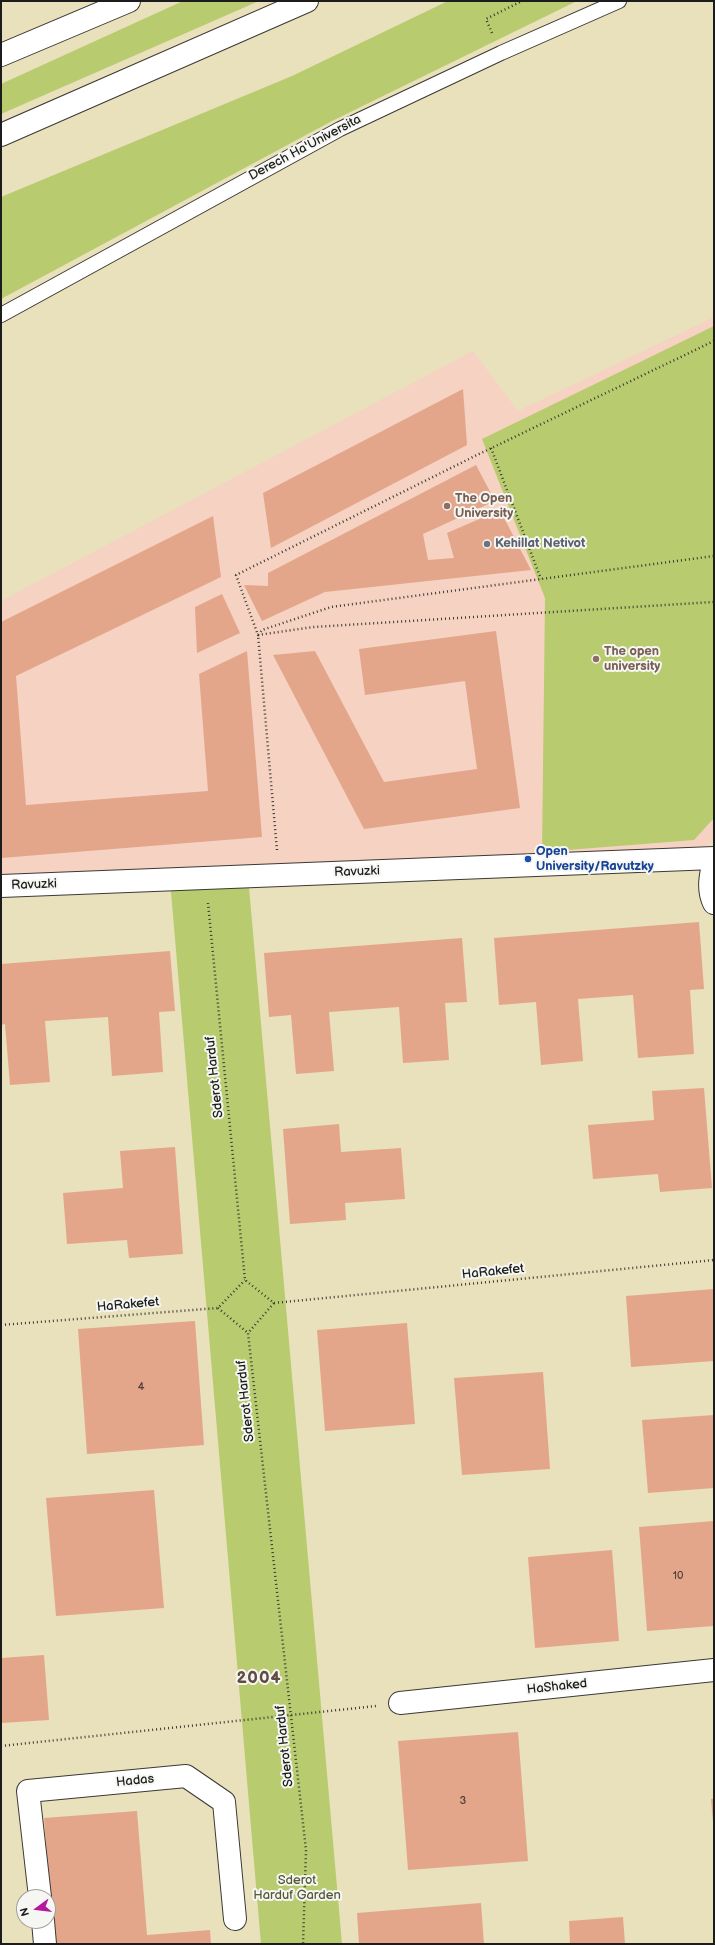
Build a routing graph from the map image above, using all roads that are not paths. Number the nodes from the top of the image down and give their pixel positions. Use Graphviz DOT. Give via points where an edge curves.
graph roads {
  1 [pos="128,1"];
  2 [pos="307,1"];
  3 [pos="619,1"];
  4 [pos="1,55"];
  5 [pos="1,135"];
  6 [pos="1,315"];
  7 [pos="714,859"];
  8 [pos="1,886"];
  9 [pos="714,903"];
  10 [pos="714,1670"];
  11 [pos="400,1703"];
  12 [pos="39,1889"];
  13 [pos="236,1919"];
  14 [pos="43,1929"];
  15 [pos="45,1944"];
  1 -- 4 [label="main road"];
  2 -- 5 [label="main road"];
  3 -- 6 [label="lane, Derech Ha'Universita" via="340,129"];
  7 -- 8 [label="main road, Ravuzki"];
  7 -- 9 [label="main road" via="710,879"];
  10 -- 11 [label="main road, HaShaked"];
  12 -- 13 [label="main road, Hadas" via="28,1791 186,1776 224,1802"];
  14 -- 15 [label="main road"];
}
